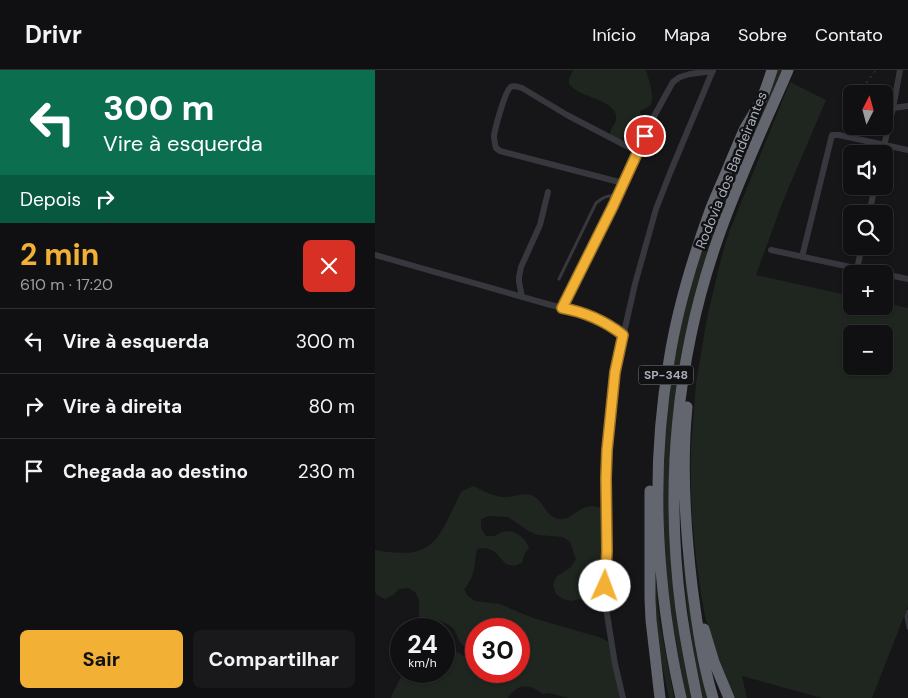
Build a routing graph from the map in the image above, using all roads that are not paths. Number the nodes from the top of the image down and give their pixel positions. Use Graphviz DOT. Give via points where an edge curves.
graph roads {
  1 [pos="772,70"];
  2 [pos="788,70"];
  3 [pos="900,70"];
  4 [pos="713,71"];
  5 [pos="908,106"];
  6 [pos="893,108"];
  7 [pos="886,135"];
  8 [pos="884,145"];
  9 [pos="893,147"];
  10 [pos="908,150"];
  11 [pos="638,152"];
  12 [pos="623,183"];
  13 [pos="548,192"];
  14 [pos="618,196"];
  15 [pos="771,250"];
  16 [pos="375,255"];
  17 [pos="802,257"];
  18 [pos="693,264"];
  19 [pos="843,266"];
  20 [pos="893,276"];
  21 [pos="559,279"];
  22 [pos="908,279"];
  23 [pos="522,297"];
  24 [pos="562,308"];
  25 [pos="623,335"];
  26 [pos="692,584"];
  27 [pos="908,611"];
  28 [pos="908,628"];
  29 [pos="657,662"];
  30 [pos="623,698"];
  31 [pos="660,698"];
  32 [pos="664,698"];
  33 [pos="681,698"];
  34 [pos="697,698"];
  35 [pos="713,698"];
  36 [pos="729,698"];
  1 -- 18 [label="highway, Rodovia dos Bandeirantes / SP-348" via="762,99 745,129 711,208"];
  2 -- 26 [label="highway" via="772,118 726,228 698,326 689,383 683,460"];
  2 -- 34 [label="highway, Rodovia dos Bandeirantes / SP-348" via="717,242 693,325 680,394 673,493 676,555 681,608"];
  3 -- 6 [label="street"];
  4 -- 11 [label="street" via="690,74 673,82"];
  4 -- 25 [label="street" via="657,209"];
  5 -- 6 [label="street"];
  7 -- 8 [label="street"];
  8 -- 17 [label="street" via="832,135"];
  9 -- 10 [label="street"];
  11 -- 12 [label="street"];
  11 -- 12 [label="street" via="522,88 508,89 494,137 496,148"];
  12 -- 14 [label="street"];
  13 -- 23 [label="street" via="540,225 521,268"];
  14 -- 21 [label="lane" via="608,195 596,203"];
  14 -- 24 [label="street"];
  15 -- 17 [label="street"];
  16 -- 23 [label="street"];
  17 -- 19 [label="street"];
  18 -- 29 [label="highway" via="681,292 670,333 653,444 650,579"];
  18 -- 33 [label="highway, Rodovia dos Bandeirantes / SP-348" via="669,359 658,460 663,592"];
  20 -- 22 [label="street"];
  23 -- 24 [label="street"];
  24 -- 25 [label="street" via="602,320"];
  25 -- 30 [label="street" via="615,372 607,450 605,586 607,615"];
  26 -- 35 [label="highway"];
  26 -- 36 [label="highway" via="714,662"];
  27 -- 28 [label="lane"];
  29 -- 31 [label="highway"];
  29 -- 32 [label="highway"];
}
